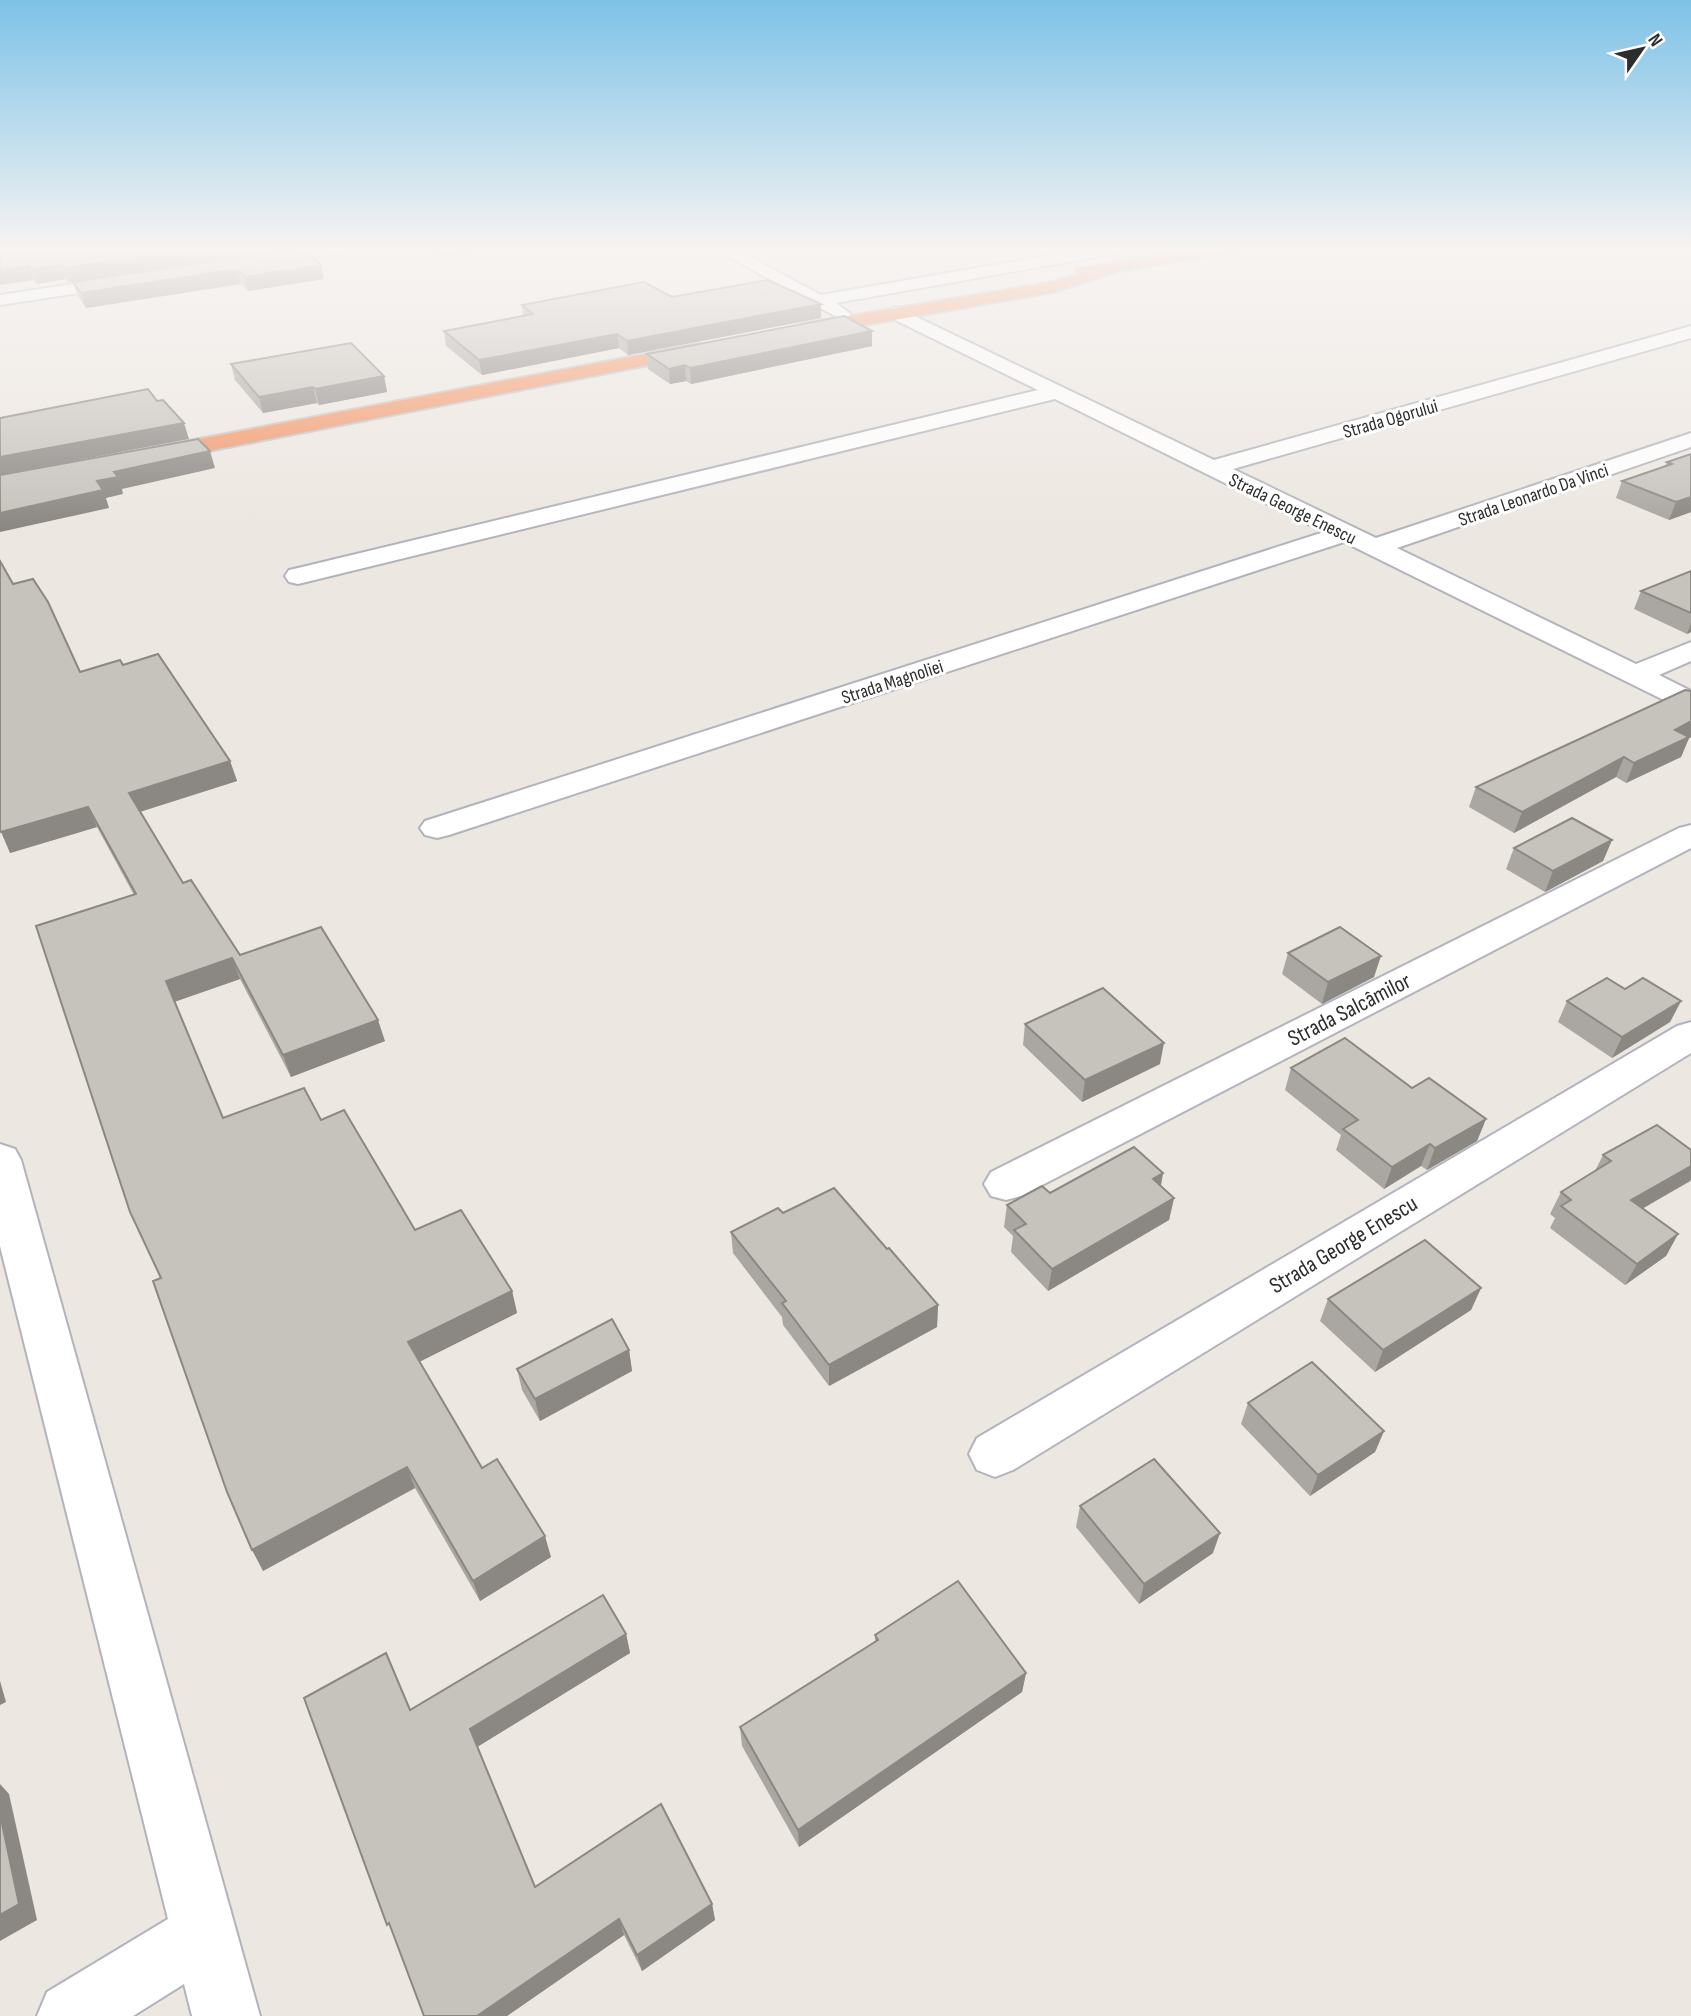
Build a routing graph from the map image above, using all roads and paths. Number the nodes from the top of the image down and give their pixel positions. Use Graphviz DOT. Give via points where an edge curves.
graph roads {
  1 [pos="951,340"];
  2 [pos="1662,340"];
  3 [pos="717,347"];
  4 [pos="1057,392"];
  5 [pos="1691,440"];
  6 [pos="135,459"];
  7 [pos="1210,468"];
  8 [pos="1347,533"];
  9 [pos="1375,547"];
  10 [pos="298,576"];
  11 [pos="1691,650"];
  12 [pos="1635,675"];
  13 [pos="1691,702"];
  14 [pos="437,828"];
  15 [pos="1691,835"];
  16 [pos="1691,1035"];
  17 [pos="0,1160"];
  18 [pos="1006,1184"];
  19 [pos="995,1454"];
  20 [pos="203,1935"];
  21 [pos="71,2016"];
  22 [pos="226,2016"];
  1 -- 4 [label="street, Strada George Enescu"];
  2 -- 7 [label="street, Strada Ogorului"];
  3 -- 6 [label="highway"];
  4 -- 7 [label="street, Strada George Enescu"];
  4 -- 10 [label="street"];
  5 -- 9 [label="street, Strada Leonardo Da Vinci"];
  7 -- 8 [label="street, Strada George Enescu"];
  8 -- 9 [label="street, Strada George Enescu"];
  8 -- 14 [label="street, Strada Magnoliei"];
  9 -- 12 [label="street, Strada George Enescu"];
  11 -- 12 [label="street"];
  12 -- 13 [label="street, Strada George Enescu"];
  15 -- 18 [label="street, Strada Salcâmilor"];
  16 -- 19 [label="street, Strada George Enescu"];
  17 -- 20 [label="street"];
  20 -- 21 [label="street"];
  20 -- 22 [label="street"];
}
